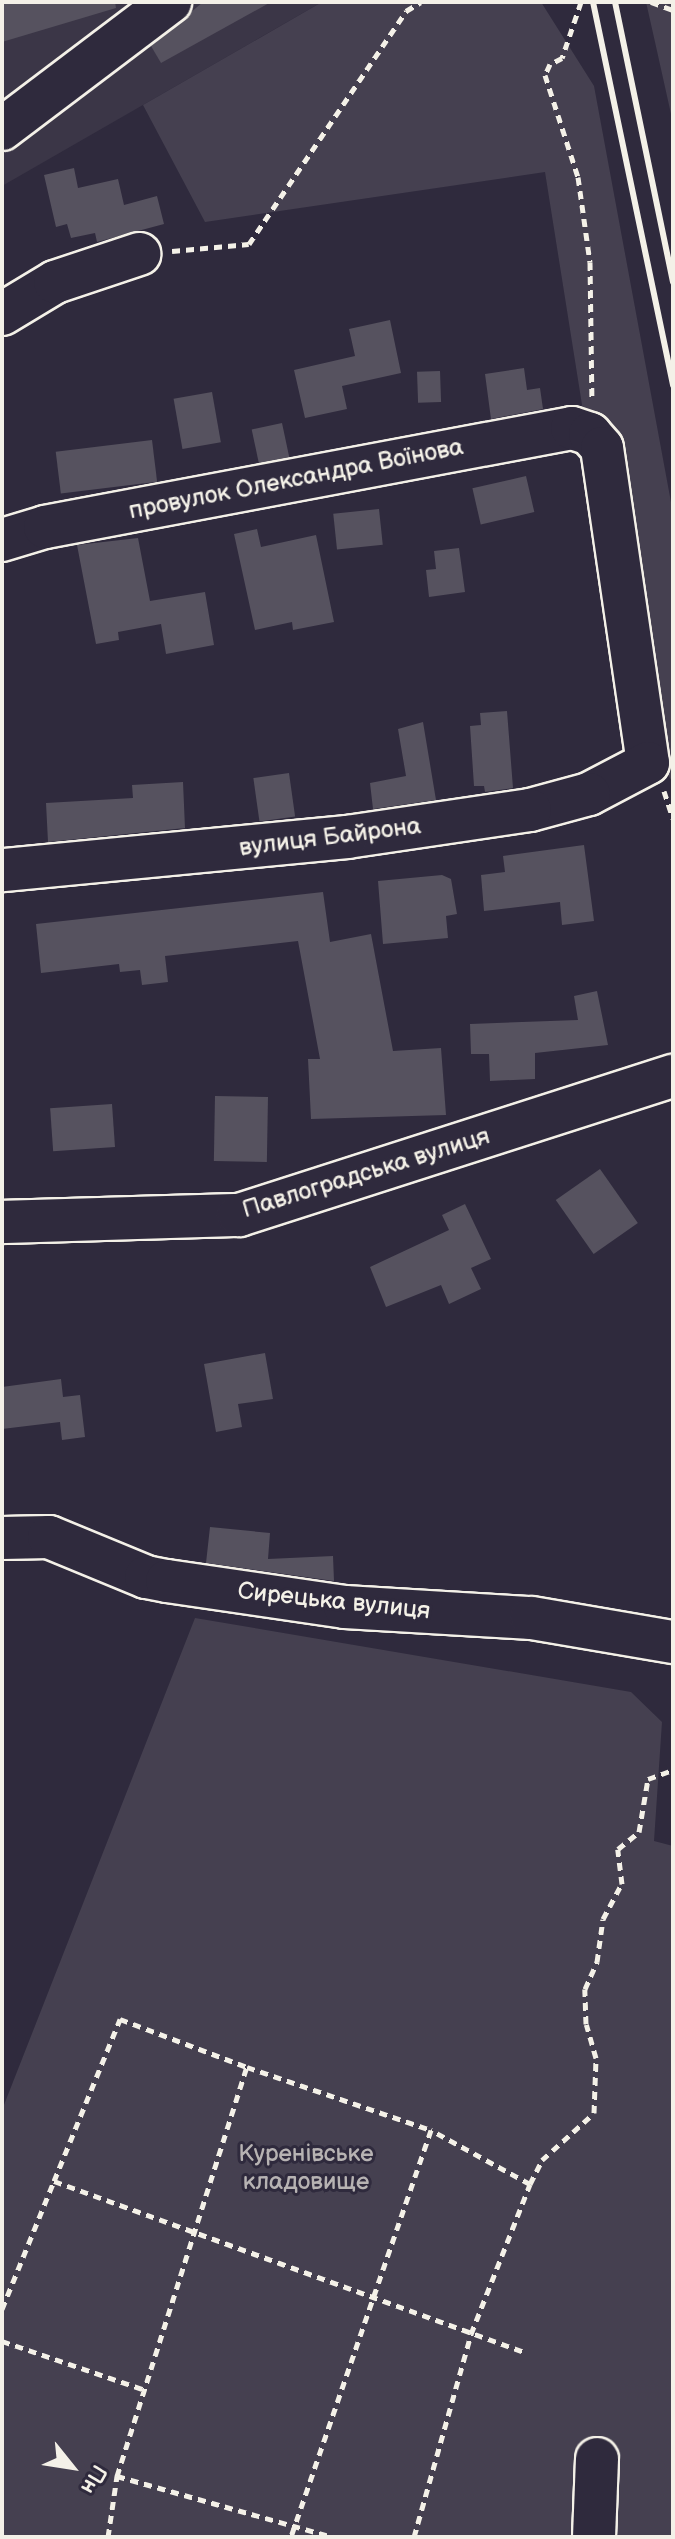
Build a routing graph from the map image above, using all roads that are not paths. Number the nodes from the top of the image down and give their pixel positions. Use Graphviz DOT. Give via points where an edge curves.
graph roads {
  1 [pos="170,2"];
  2 [pos="2,129"];
  3 [pos="139,254"];
  4 [pos="2,314"];
  5 [pos="2,540"];
  6 [pos="648,763"];
  7 [pos="2,870"];
  8 [pos="673,1076"];
  9 [pos="2,1222"];
  10 [pos="2,1538"];
  11 [pos="673,1642"];
  12 [pos="597,2459"];
  13 [pos="594,2537"];
  1 -- 2 [label="street"];
  3 -- 4 [label="street" via="55,282"];
  5 -- 6 [label="street, провулок Олександра Воїнова" via="45,527 572,428 590,434 602,448"];
  6 -- 7 [label="street, вулиця Байрона" via="589,794 530,810 347,837"];
  8 -- 9 [label="street, Павлоградська вулиця" via="239,1215"];
  10 -- 11 [label="street, Сирецька вулиця" via="49,1537 167,1581 345,1607 532,1618"];
  12 -- 13 [label="street"];
}
